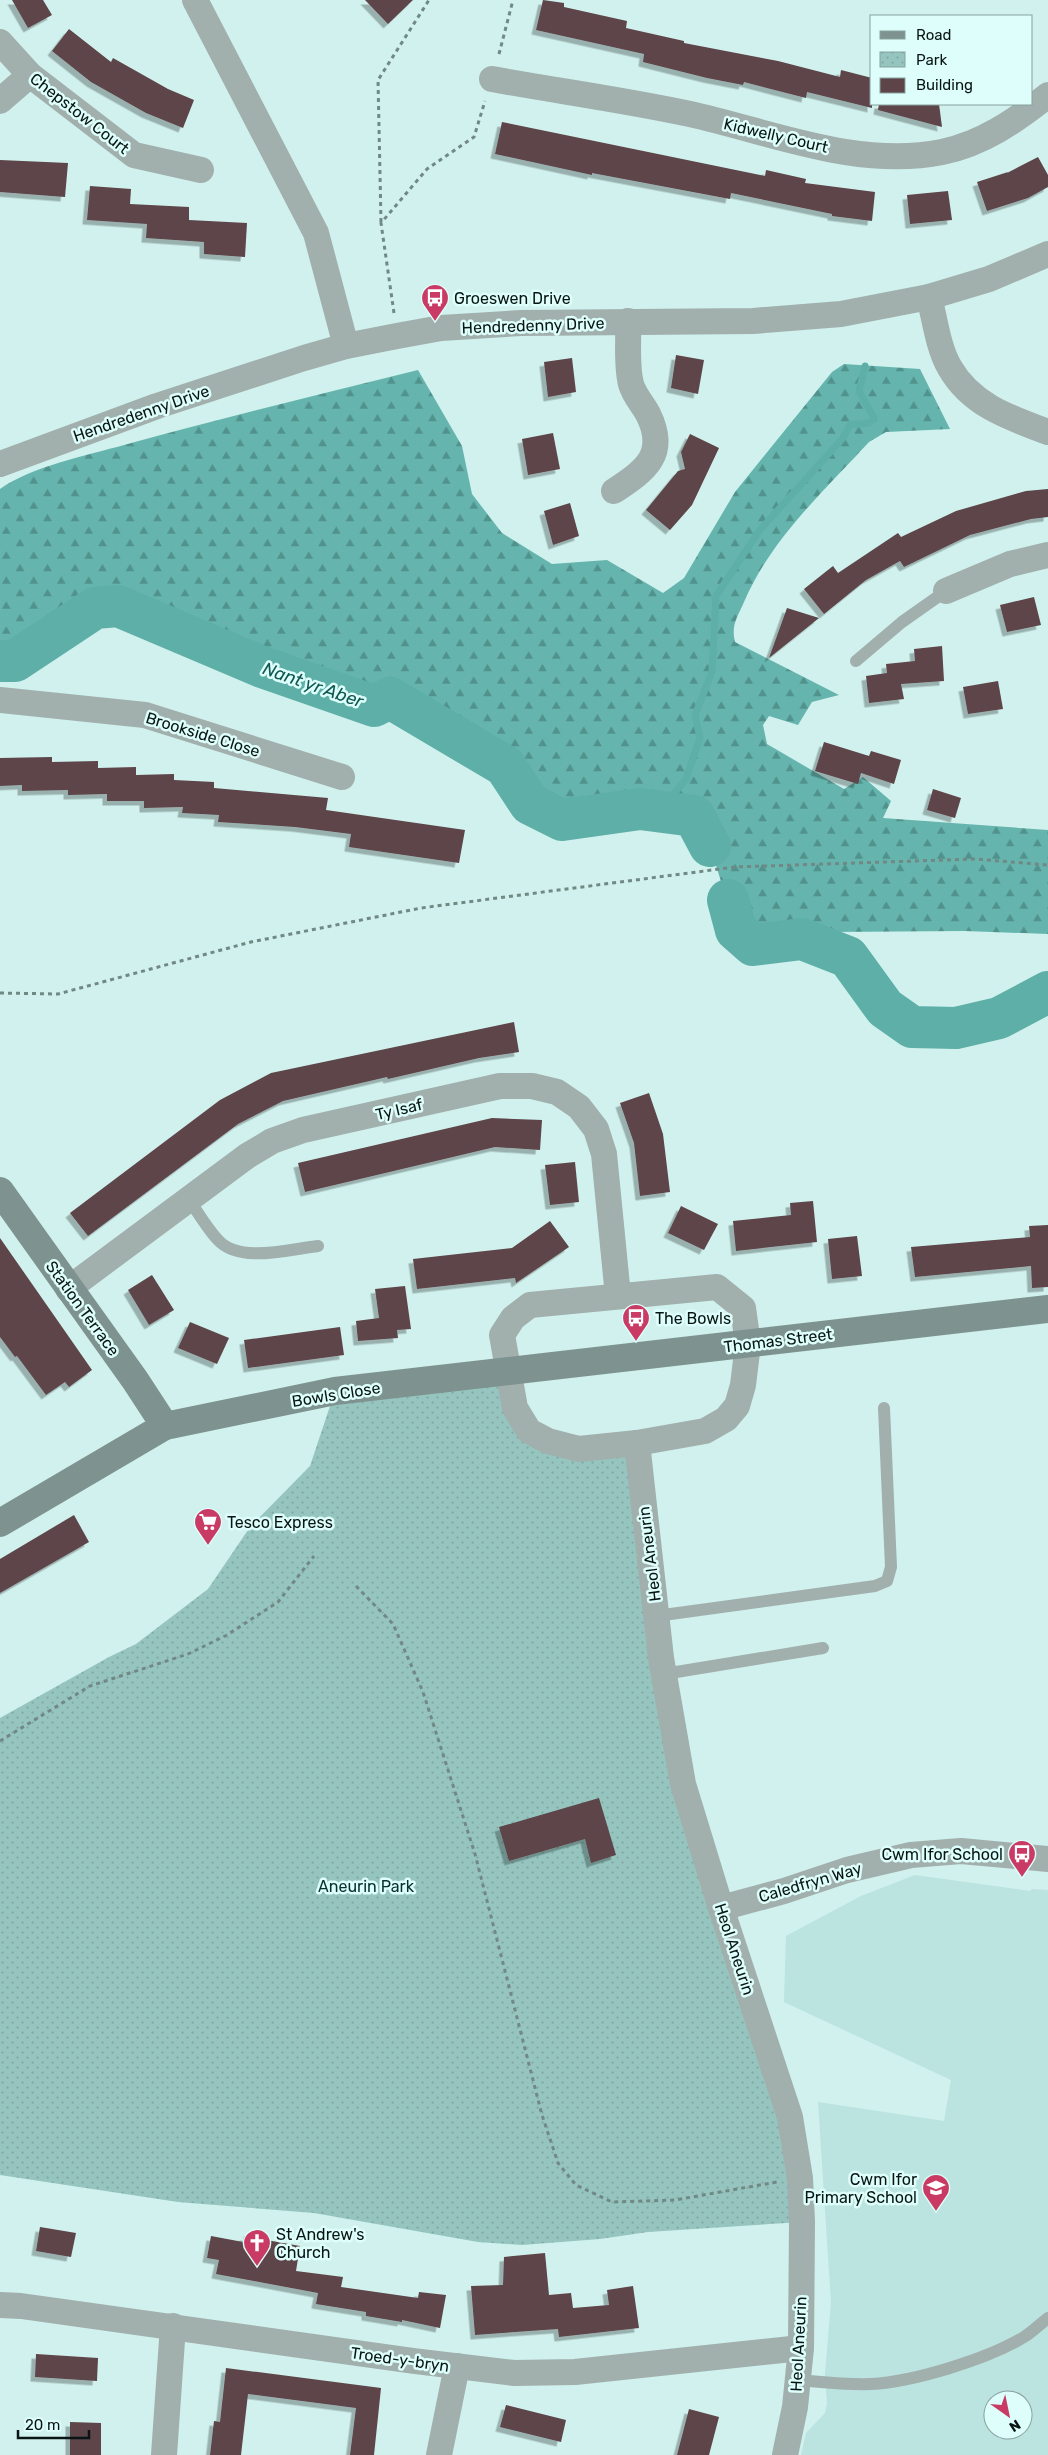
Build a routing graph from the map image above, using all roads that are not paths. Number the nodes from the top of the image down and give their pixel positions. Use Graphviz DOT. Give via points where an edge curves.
graph roads {
  1 [pos="195,0"];
  2 [pos="0,42"];
  3 [pos="30,75"];
  4 [pos="492,79"];
  5 [pos="1048,95"];
  6 [pos="0,101"];
  7 [pos="201,170"];
  8 [pos="1048,254"];
  9 [pos="929,297"];
  10 [pos="628,322"];
  11 [pos="346,346"];
  12 [pos="1048,432"];
  13 [pos="0,464"];
  14 [pos="614,491"];
  15 [pos="1048,555"];
  16 [pos="946,591"];
  17 [pos="856,661"];
  18 [pos="0,700"];
  19 [pos="342,778"];
  20 [pos="0,1191"];
  21 [pos="189,1199"];
  22 [pos="318,1246"];
  23 [pos="68,1289"];
  24 [pos="618,1296"];
  25 [pos="1048,1309"];
  26 [pos="748,1344"];
  27 [pos="509,1372"];
  28 [pos="884,1408"];
  29 [pos="165,1426"];
  30 [pos="637,1443"];
  31 [pos="0,1523"];
  32 [pos="656,1616"];
  33 [pos="824,1648"];
  34 [pos="664,1674"];
  35 [pos="1048,1859"];
  36 [pos="721,1908"];
  37 [pos="0,2305"];
  38 [pos="1048,2318"];
  39 [pos="173,2326"];
  40 [pos="800,2348"];
  41 [pos="456,2366"];
  42 [pos="798,2380"];
  43 [pos="164,2455"];
  44 [pos="439,2455"];
  45 [pos="785,2455"];
  1 -- 11 [label="street" via="316,233"];
  2 -- 3 [label="street, Chepstow Court"];
  3 -- 6 [label="street"];
  3 -- 7 [label="street, Chepstow Court" via="134,155"];
  4 -- 5 [label="street, Kidwelly Court" via="689,114 810,144 881,155 942,152 968,144 1001,129"];
  8 -- 9 [label="street, Hendredenny Drive" via="989,279"];
  9 -- 10 [label="street, Hendredenny Drive" via="813,318"];
  9 -- 12 [label="street" via="949,367 963,386 989,408"];
  10 -- 11 [label="street, Hendredenny Drive" via="441,328"];
  10 -- 14 [label="street" via="630,382 654,428 656,447 644,470"];
  11 -- 13 [label="street, Hendredenny Drive" via="156,406"];
  15 -- 16 [label="street" via="1010,564"];
  16 -- 17 [label="lane" via="902,622"];
  18 -- 19 [label="street, Brookside Close" via="146,715"];
  20 -- 23 [label="main road, Station Terrace"];
  21 -- 22 [label="lane" via="219,1241 234,1250 247,1254"];
  21 -- 23 [label="street, Ty Isaf"];
  21 -- 24 [label="street, Ty Isaf" via="247,1156 272,1141 303,1130 500,1086 532,1086 557,1092 579,1107 596,1129 604,1154"];
  23 -- 29 [label="main road, Station Terrace"];
  24 -- 26 [label="street" via="717,1287 743,1308"];
  24 -- 27 [label="street" via="530,1305 513,1318 502,1335"];
  25 -- 26 [label="main road, Thomas Street"];
  26 -- 27 [label="main road, Thomas Street"];
  26 -- 30 [label="street" via="737,1406 726,1419 705,1431"];
  27 -- 29 [label="main road, Bowls Close" via="335,1391"];
  27 -- 30 [label="street" via="515,1408 530,1431 548,1441 579,1449"];
  28 -- 32 [label="lane" via="891,1567 887,1582"];
  29 -- 31 [label="main road"];
  30 -- 32 [label="street, Heol Aneurin"];
  32 -- 34 [label="street, Heol Aneurin"];
  33 -- 34 [label="lane"];
  34 -- 36 [label="street, Heol Aneurin" via="683,1784"];
  35 -- 36 [label="street, Caledfryn Way" via="961,1852 910,1855 847,1870"];
  36 -- 40 [label="street, Heol Aneurin" via="790,2117 800,2178 802,2222"];
  37 -- 39 [label="street, Troed-y-bryn"];
  38 -- 42 [label="lane" via="1025,2336 1000,2349 912,2377 872,2384"];
  39 -- 41 [label="street, Troed-y-bryn"];
  39 -- 43 [label="street"];
  40 -- 41 [label="street, Troed-y-bryn" via="576,2372 514,2373"];
  40 -- 42 [label="street, Heol Aneurin"];
  41 -- 44 [label="street"];
  42 -- 45 [label="street, Heol Aneurin"];
}
